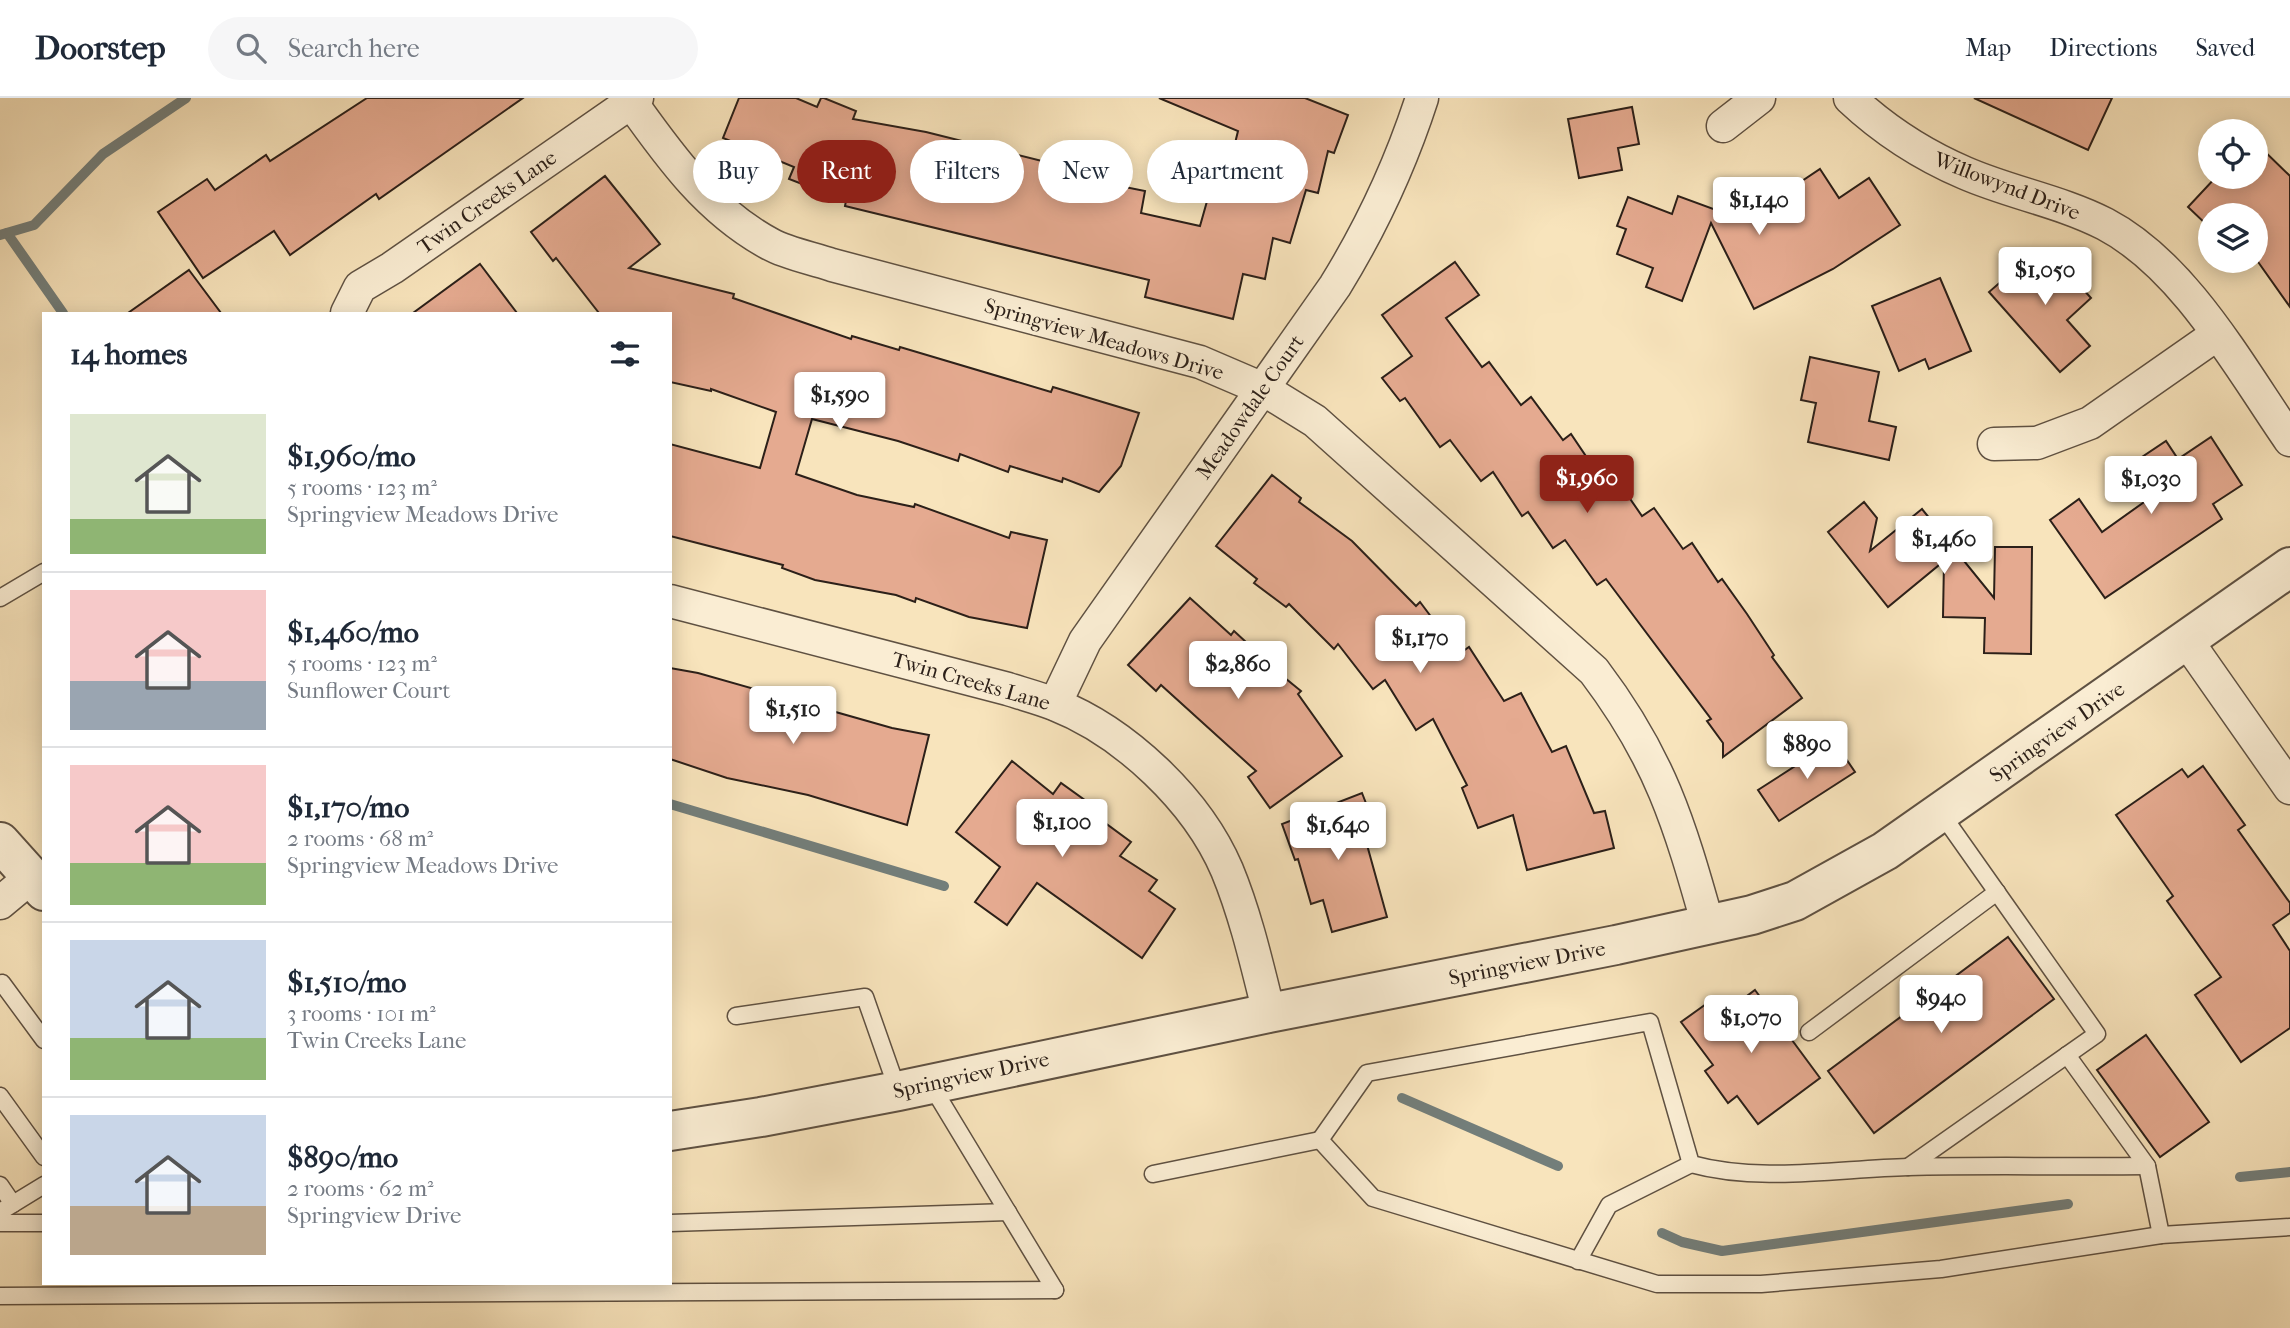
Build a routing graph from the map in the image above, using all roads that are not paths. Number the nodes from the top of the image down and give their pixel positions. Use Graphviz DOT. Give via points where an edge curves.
graph roads {
  1 [pos="1422,98"];
  2 [pos="1759,98"];
  3 [pos="1850,98"];
  4 [pos="634,100"];
  5 [pos="1723,126"];
  6 [pos="348,312"];
  7 [pos="2217,335"];
  8 [pos="1263,388"];
  9 [pos="2290,440"];
  10 [pos="1994,444"];
  11 [pos="2290,567"];
  12 [pos="42,573"];
  13 [pos="0,598"];
  14 [pos="672,602"];
  15 [pos="2187,641"];
  16 [pos="1055,704"];
  17 [pos="2290,788"];
  18 [pos="1941,813"];
  19 [pos="0,842"];
  20 [pos="37,884"];
  21 [pos="1997,892"];
  22 [pos="0,903"];
  23 [pos="1708,925"];
  24 [pos="2,983"];
  25 [pos="1269,1013"];
  26 [pos="736,1016"];
  27 [pos="1810,1032"];
  28 [pos="42,1037"];
  29 [pos="2067,1055"];
  30 [pos="914,1087"];
  31 [pos="0,1096"];
  32 [pos="672,1130"];
  33 [pos="1320,1140"];
  34 [pos="42,1154"];
  35 [pos="1691,1164"];
  36 [pos="2147,1166"];
  37 [pos="1908,1167"];
  38 [pos="1153,1174"];
  39 [pos="0,1185"];
  40 [pos="42,1186"];
  41 [pos="7,1208"];
  42 [pos="1008,1213"];
  43 [pos="0,1223"];
  44 [pos="42,1223"];
  45 [pos="672,1223"];
  46 [pos="2290,1227"];
  47 [pos="2161,1235"];
  48 [pos="1578,1261"];
  49 [pos="0,1296"];
  1 -- 8 [label="street, Meadowdale Court" via="1401,160 1363,240"];
  2 -- 5 [label="street"];
  3 -- 7 [label="street, Willowynd Drive" via="1930,156 1966,174 2054,202 2106,225 2146,251 2183,288"];
  4 -- 6 [label="street, Twin Creeks Lane" via="360,288"];
  4 -- 8 [label="street, Springview Meadows Drive" via="690,182 771,245 1200,362"];
  7 -- 9 [label="street, Willowynd Drive"];
  7 -- 10 [label="street" via="2090,423 2037,443"];
  8 -- 16 [label="street, Meadowdale Court" via="1085,641"];
  8 -- 23 [label="street, Springview Meadows Drive" via="1315,421 1594,671 1628,716 1655,765 1678,818"];
  11 -- 15 [label="street, Springview Drive"];
  12 -- 13 [label="lane"];
  14 -- 16 [label="street, Twin Creeks Lane"];
  15 -- 17 [label="street"];
  15 -- 18 [label="street, Springview Drive"];
  16 -- 25 [label="street, Twin Creeks Lane" via="1100,728 1136,756 1202,826 1226,868 1245,917"];
  18 -- 21 [label="lane"];
  18 -- 23 [label="street, Springview Drive" via="1885,851 1795,901"];
  19 -- 20 [label="street"];
  20 -- 22 [label="street"];
  21 -- 27 [label="lane"];
  21 -- 29 [label="lane" via="2097,1034"];
  23 -- 25 [label="street, Springview Drive"];
  24 -- 28 [label="lane"];
  25 -- 30 [label="street, Springview Drive"];
  26 -- 30 [label="lane" via="865,997"];
  29 -- 36 [label="lane"];
  29 -- 37 [label="lane"];
  30 -- 32 [label="street, Springview Drive"];
  30 -- 42 [label="lane"];
  31 -- 34 [label="lane"];
  33 -- 35 [label="lane" via="1367,1073 1650,1023"];
  33 -- 38 [label="lane"];
  33 -- 48 [label="lane" via="1373,1198"];
  35 -- 37 [label="lane" via="1717,1171 1789,1173"];
  35 -- 48 [label="lane" via="1609,1205"];
  36 -- 37 [label="lane"];
  36 -- 47 [label="lane"];
  39 -- 41 [label="lane"];
  40 -- 41 [label="lane"];
  42 -- 45 [label="lane"];
  42 -- 49 [label="lane" via="1055,1290"];
  43 -- 44 [label="lane"];
  46 -- 47 [label="lane"];
  47 -- 48 [label="lane" via="1941,1269 1761,1284 1657,1284"];
}
